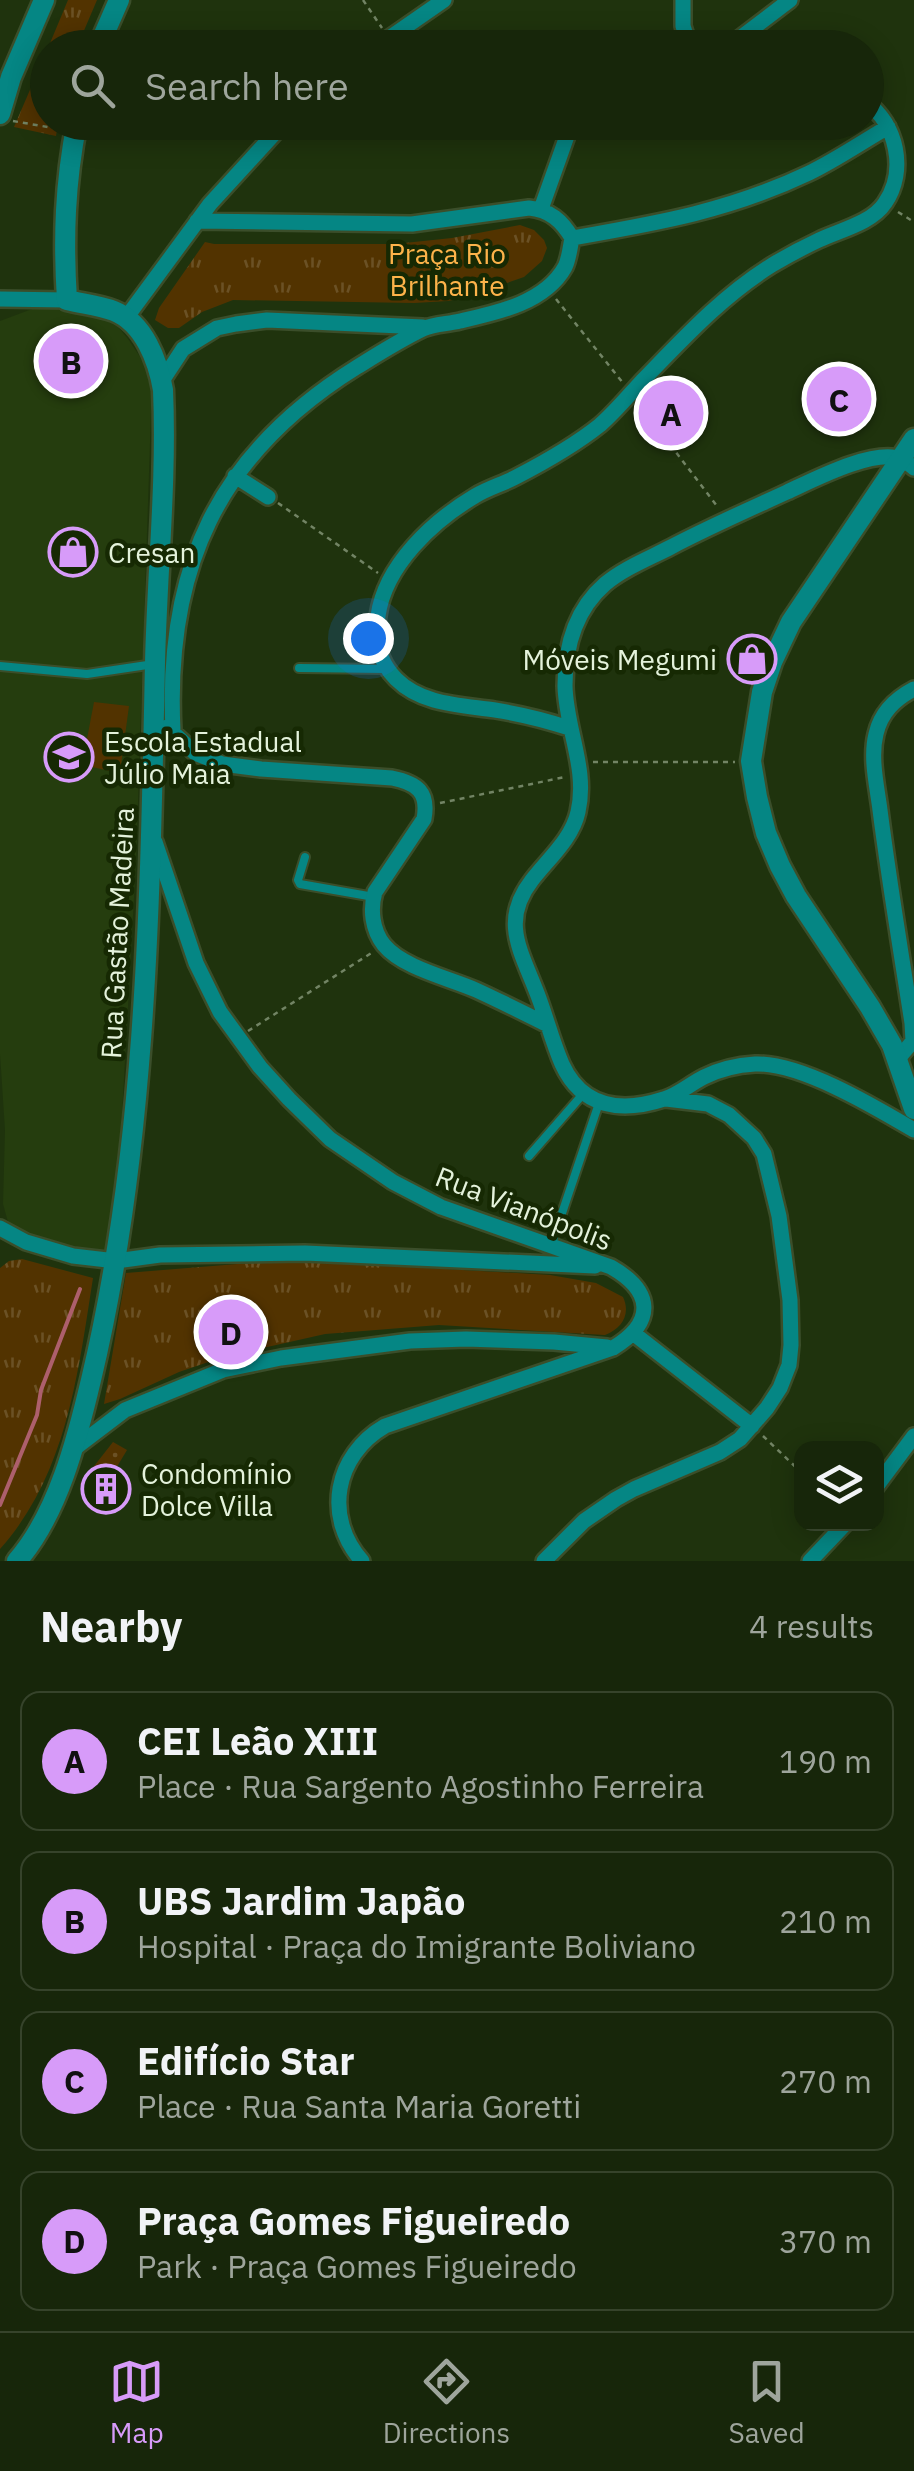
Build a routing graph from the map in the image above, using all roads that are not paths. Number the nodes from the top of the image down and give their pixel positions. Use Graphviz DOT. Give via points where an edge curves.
graph roads {
  1 [pos="44,0"];
  2 [pos="119,0"];
  3 [pos="444,0"];
  4 [pos="683,0"];
  5 [pos="790,0"];
  6 [pos="32,30"];
  7 [pos="106,30"];
  8 [pos="400,30"];
  9 [pos="684,30"];
  10 [pos="751,30"];
  11 [pos="30,34"];
  12 [pos="0,116"];
  13 [pos="884,120"];
  14 [pos="888,127"];
  15 [pos="884,129"];
  16 [pos="74,140"];
  17 [pos="269,140"];
  18 [pos="566,140"];
  19 [pos="866,140"];
  20 [pos="541,209"];
  21 [pos="197,221"];
  22 [pos="572,238"];
  23 [pos="0,299"];
  24 [pos="67,300"];
  25 [pos="126,318"];
  26 [pos="427,327"];
  27 [pos="162,381"];
  28 [pos="914,439"];
  29 [pos="907,463"];
  30 [pos="235,476"];
  31 [pos="268,497"];
  32 [pos="186,585"];
  33 [pos="157,588"];
  34 [pos="180,609"];
  35 [pos="156,614"];
  36 [pos="164,664"];
  37 [pos="0,666"];
  38 [pos="298,668"];
  39 [pos="387,670"];
  40 [pos="914,689"];
  41 [pos="164,727"];
  42 [pos="569,728"];
  43 [pos="152,834"];
  44 [pos="305,857"];
  45 [pos="148,890"];
  46 [pos="374,897"];
  47 [pos="177,907"];
  48 [pos="548,1025"];
  49 [pos="897,1060"];
  50 [pos="583,1094"];
  51 [pos="666,1099"];
  52 [pos="598,1103"];
  53 [pos="914,1109"];
  54 [pos="914,1130"];
  55 [pos="529,1156"];
  56 [pos="0,1228"];
  57 [pos="551,1246"];
  58 [pos="116,1261"];
  59 [pos="611,1267"];
  60 [pos="633,1333"];
  61 [pos="613,1348"];
  62 [pos="752,1426"];
  63 [pos="914,1436"];
  64 [pos="75,1448"];
  65 [pos="884,1477"];
  66 [pos="838,1531"];
  67 [pos="17,1561"];
  68 [pos="362,1561"];
  69 [pos="544,1561"];
  70 [pos="810,1561"];
  1 -- 6 [label="street"];
  2 -- 7 [label="street"];
  3 -- 8 [label="street"];
  4 -- 9 [label="street"];
  5 -- 10 [label="street"];
  11 -- 12 [label="street"];
  13 -- 14 [label="street"];
  14 -- 15 [label="street"];
  14 -- 39 [label="street" via="897,167 878,212 733,292 601,424 475,496 412,546 379,608 376,631"];
  16 -- 24 [label="street" via="66,189"];
  17 -- 21 [label="street"];
  18 -- 20 [label="street"];
  19 -- 22 [label="street" via="736,203"];
  20 -- 21 [label="street" via="412,224"];
  20 -- 22 [label="street"];
  21 -- 25 [label="street"];
  22 -- 26 [label="street" via="567,264 548,288 502,310"];
  23 -- 24 [label="street"];
  24 -- 25 [label="street"];
  25 -- 27 [label="street, Rua Gastão Madeira" via="148,345"];
  26 -- 27 [label="street" via="236,324 183,349"];
  26 -- 30 [label="street" via="298,408"];
  27 -- 33 [label="street, Rua Gastão Madeira"];
  28 -- 29 [label="street"];
  29 -- 42 [label="street" via="876,458 842,468 712,526 604,585 570,635"];
  29 -- 49 [label="street" via="790,622 762,692 751,761 780,866"];
  30 -- 31 [label="street"];
  30 -- 32 [label="street" via="207,526"];
  32 -- 33 [label="street"];
  32 -- 34 [label="street"];
  33 -- 35 [label="street, Rua Gastão Madeira"];
  34 -- 35 [label="street"];
  34 -- 36 [label="street"];
  35 -- 36 [label="street, Rua Gastão Madeira"];
  36 -- 37 [label="lane" via="87,674"];
  36 -- 41 [label="street, Rua Gastão Madeira"];
  38 -- 39 [label="lane"];
  39 -- 42 [label="street" via="418,695"];
  40 -- 49 [label="street" via="888,707 874,741 912,1023 913,1041"];
  41 -- 43 [label="street, Rua Gastão Madeira"];
  41 -- 46 [label="street" via="195,753 222,764 410,782 426,806 424,820"];
  42 -- 48 [label="street" via="580,767 578,817 519,900 514,924"];
  43 -- 45 [label="street, Rua Gastão Madeira"];
  43 -- 47 [label="street, Rua Vianópolis"];
  44 -- 46 [label="lane" via="300,884"];
  45 -- 47 [label="street"];
  45 -- 58 [label="street, Rua Gastão Madeira" via="134,1122"];
  46 -- 48 [label="street" via="374,923 384,945 404,960"];
  47 -- 57 [label="street, Rua Vianópolis" via="220,1012 260,1066 330,1139 441,1207"];
  48 -- 50 [label="street" via="568,1076"];
  49 -- 53 [label="street"];
  50 -- 52 [label="street"];
  50 -- 55 [label="lane"];
  51 -- 52 [label="street"];
  51 -- 54 [label="street" via="718,1072 782,1066"];
  51 -- 62 [label="street" via="729,1114 764,1154 780,1216 791,1345 780,1388"];
  52 -- 57 [label="lane"];
  56 -- 58 [label="street" via="74,1256"];
  57 -- 59 [label="street, Rua Vianópolis"];
  58 -- 59 [label="street" via="305,1253"];
  58 -- 64 [label="street, Rua Gastão Madeira"];
  59 -- 60 [label="street, Rua Vianópolis" via="635,1284 642,1301 643,1319"];
  60 -- 61 [label="street"];
  60 -- 62 [label="street"];
  61 -- 64 [label="street" via="466,1338 281,1358 223,1370 125,1410"];
  61 -- 68 [label="street" via="372,1434 344,1469 339,1495 345,1533"];
  62 -- 69 [label="street" via="720,1452 616,1499"];
  63 -- 65 [label="street"];
  64 -- 67 [label="street" via="46,1516"];
  66 -- 70 [label="street"];
}
